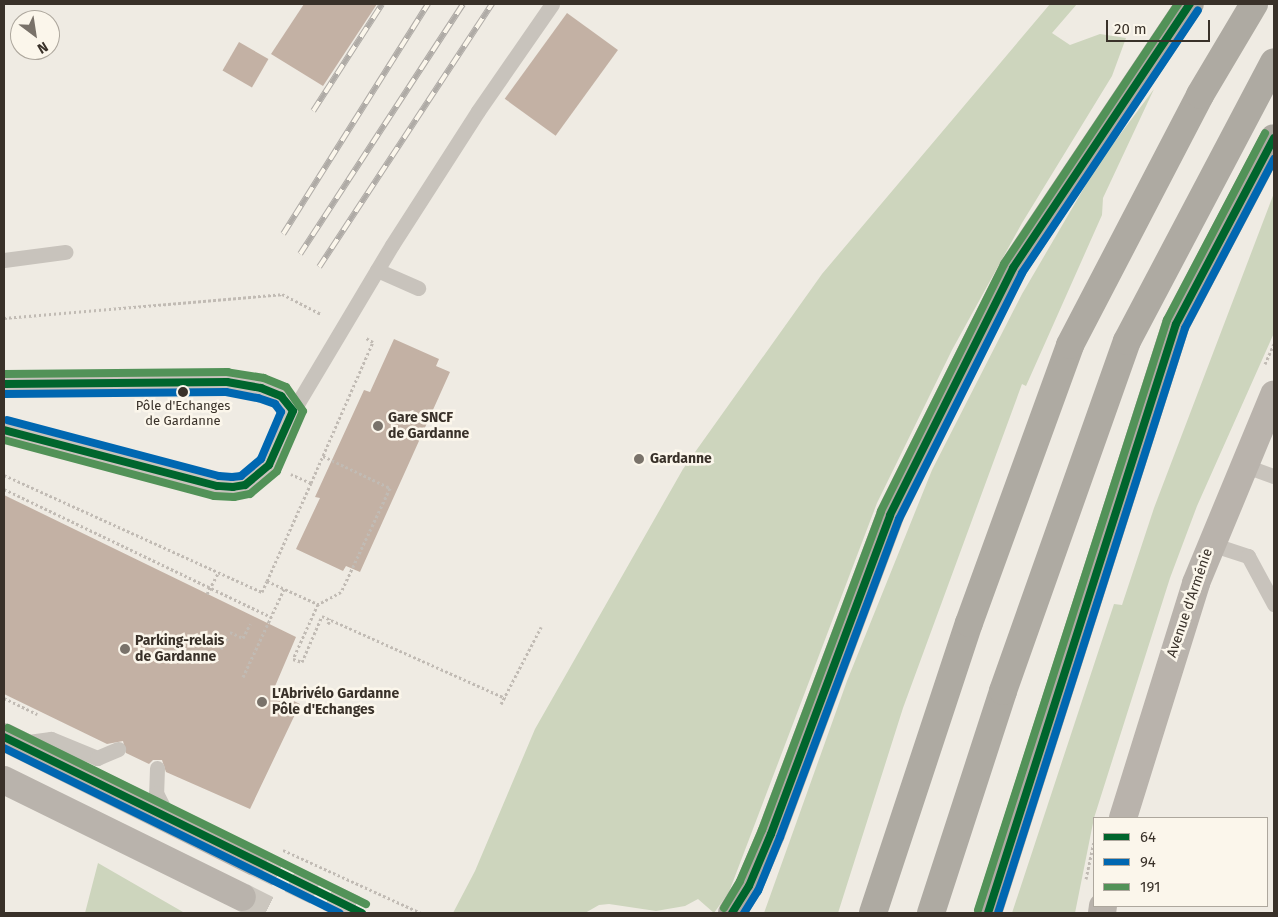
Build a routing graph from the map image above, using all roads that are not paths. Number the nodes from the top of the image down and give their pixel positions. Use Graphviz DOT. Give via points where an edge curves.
graph roads {
  1 [pos="552,4"];
  2 [pos="1190,4"];
  3 [pos="1254,4"];
  4 [pos="1274,62"];
  5 [pos="1274,138"];
  6 [pos="65,252"];
  7 [pos="4,260"];
  8 [pos="377,270"];
  9 [pos="418,288"];
  10 [pos="4,384"];
  11 [pos="1274,395"];
  12 [pos="293,411"];
  13 [pos="4,430"];
  14 [pos="1243,466"];
  15 [pos="1274,476"];
  16 [pos="1211,544"];
  17 [pos="1274,604"];
  18 [pos="10,740"];
  19 [pos="118,749"];
  20 [pos="157,768"];
  21 [pos="4,780"];
  22 [pos="1123,817"];
  23 [pos="170,820"];
  24 [pos="253,860"];
  25 [pos="242,897"];
  26 [pos="732,913"];
  27 [pos="873,913"];
  28 [pos="931,913"];
  29 [pos="988,913"];
  1 -- 8 [label="lane" via="478,111"];
  2 -- 26 [label="highway" via="1013,268 890,515 771,834 749,886"];
  3 -- 27 [label="highway" via="1200,95 1070,345 969,623"];
  4 -- 28 [label="highway" via="1127,341 1002,691"];
  5 -- 29 [label="highway" via="1176,324"];
  6 -- 7 [label="lane"];
  8 -- 9 [label="lane"];
  8 -- 12 [label="lane"];
  10 -- 12 [label="lane" via="227,382 261,388 281,396"];
  11 -- 14 [label="main road, Avenue d'Arménie"];
  12 -- 13 [label="lane" via="269,465 245,485 217,486"];
  14 -- 15 [label="lane"];
  14 -- 16 [label="main road, Avenue d'Arménie"];
  16 -- 17 [label="lane" via="1248,556"];
  16 -- 22 [label="main road, Avenue d'Arménie" via="1174,648"];
  18 -- 19 [label="lane" via="51,739 97,758"];
  18 -- 23 [label="main road"];
  20 -- 23 [label="lane" via="156,793"];
  21 -- 25 [label="main road"];
  23 -- 24 [label="main road"];
}
